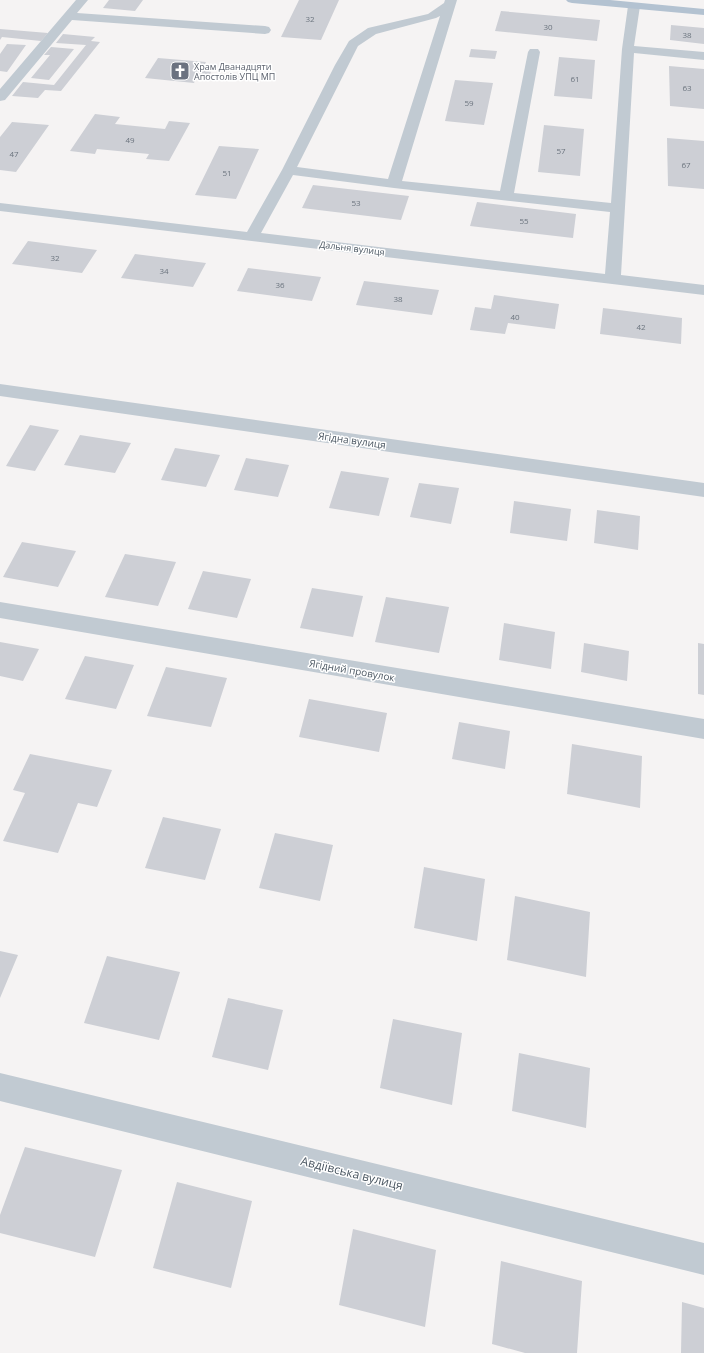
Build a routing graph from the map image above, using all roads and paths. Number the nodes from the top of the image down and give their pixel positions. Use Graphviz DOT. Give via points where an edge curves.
graph roads {
  1 [pos="82,0"];
  2 [pos="572,0"];
  3 [pos="450,3"];
  4 [pos="634,6"];
  5 [pos="704,12"];
  6 [pos="69,16"];
  7 [pos="265,30"];
  8 [pos="628,49"];
  9 [pos="534,52"];
  10 [pos="704,56"];
  11 [pos="0,96"];
  12 [pos="289,170"];
  13 [pos="394,184"];
  14 [pos="506,196"];
  15 [pos="0,207"];
  16 [pos="618,208"];
  17 [pos="252,236"];
  18 [pos="613,278"];
  19 [pos="704,290"];
  20 [pos="0,390"];
  21 [pos="704,490"];
  22 [pos="0,610"];
  23 [pos="704,730"];
  24 [pos="0,1087"];
  25 [pos="704,1259"];
  1 -- 6 [label="street"];
  2 -- 4 [label="main road"];
  3 -- 12 [label="street" via="432,16 372,32 353,44"];
  3 -- 13 [label="street"];
  4 -- 5 [label="main road"];
  4 -- 8 [label="street"];
  6 -- 7 [label="street"];
  6 -- 11 [label="street"];
  8 -- 10 [label="street"];
  8 -- 16 [label="street"];
  9 -- 14 [label="street"];
  12 -- 13 [label="street"];
  12 -- 17 [label="street"];
  13 -- 14 [label="street"];
  14 -- 16 [label="street"];
  15 -- 17 [label="street, Дальня вулиця"];
  16 -- 18 [label="street"];
  17 -- 18 [label="street, Дальня вулиця"];
  18 -- 19 [label="street, Дальня вулиця"];
  20 -- 21 [label="street, Ягідна вулиця"];
  22 -- 23 [label="street, Ягідний провулок"];
  24 -- 25 [label="street, Авдіївська вулиця"];
}
